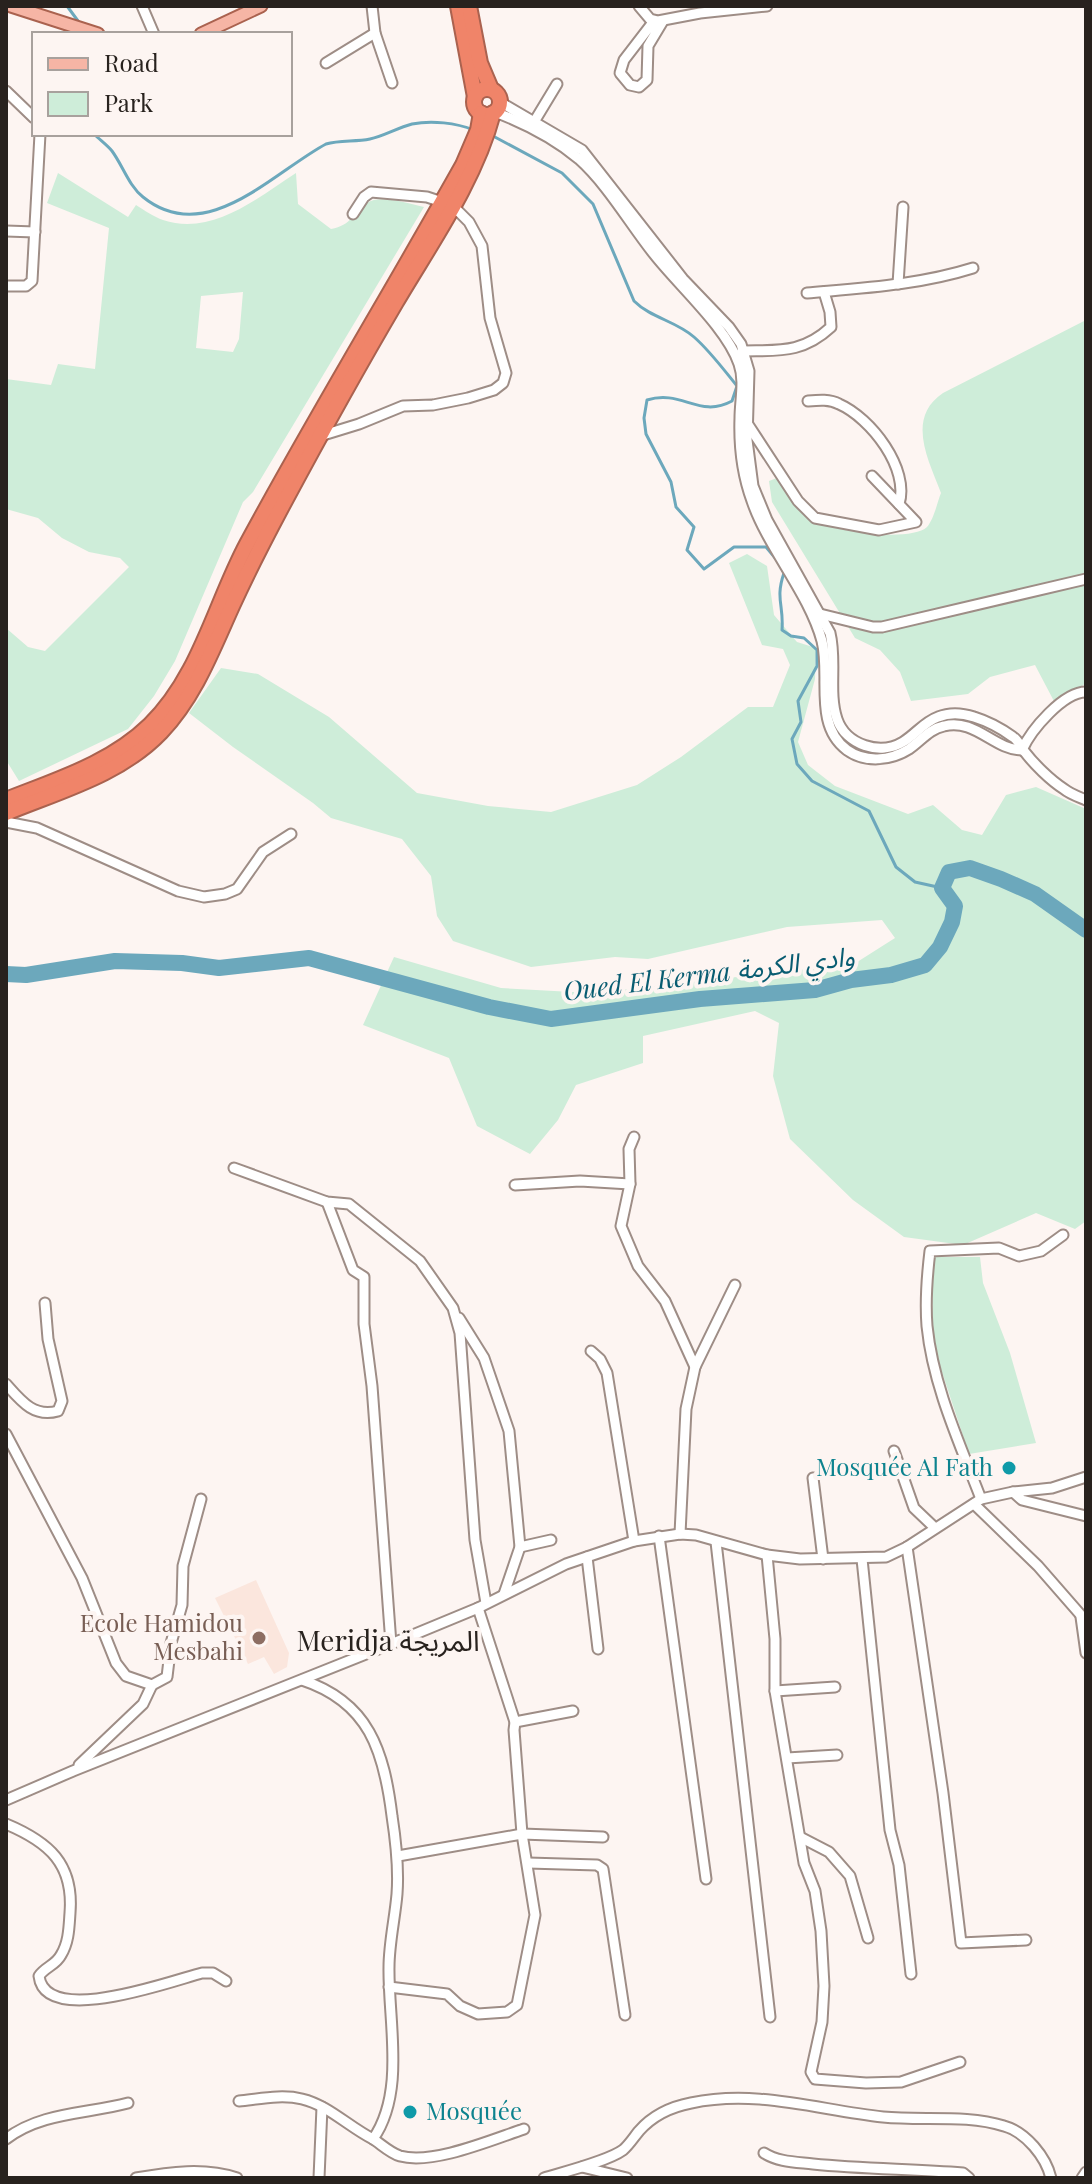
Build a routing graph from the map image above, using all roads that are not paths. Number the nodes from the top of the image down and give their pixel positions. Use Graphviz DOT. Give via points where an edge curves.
graph roads {
  1 [pos="11,6"];
  2 [pos="142,6"];
  3 [pos="372,6"];
  4 [pos="458,6"];
  5 [pos="469,6"];
  6 [pos="639,6"];
  7 [pos="767,6"];
  8 [pos="257,7"];
  9 [pos="658,21"];
  10 [pos="91,32"];
  11 [pos="153,32"];
  12 [pos="205,32"];
  13 [pos="375,33"];
  14 [pos="326,63"];
  15 [pos="392,83"];
  16 [pos="557,84"];
  17 [pos="491,89"];
  18 [pos="6,91"];
  19 [pos="475,97"];
  20 [pos="32,116"];
  21 [pos="490,116"];
  22 [pos="534,122"];
  23 [pos="40,136"];
  24 [pos="447,204"];
  25 [pos="903,207"];
  26 [pos="353,214"];
  27 [pos="6,231"];
  28 [pos="35,232"];
  29 [pos="973,268"];
  30 [pos="898,284"];
  31 [pos="6,286"];
  32 [pos="824,292"];
  33 [pos="807,293"];
  34 [pos="739,351"];
  35 [pos="808,401"];
  36 [pos="747,422"];
  37 [pos="320,436"];
  38 [pos="872,476"];
  39 [pos="899,504"];
  40 [pos="1086,579"];
  41 [pos="808,612"];
  42 [pos="821,614"];
  43 [pos="1086,692"];
  44 [pos="1022,750"];
  45 [pos="6,800"];
  46 [pos="1086,800"];
  47 [pos="6,813"];
  48 [pos="6,822"];
  49 [pos="291,834"];
  50 [pos="634,1137"];
  51 [pos="234,1168"];
  52 [pos="630,1184"];
  53 [pos="515,1185"];
  54 [pos="327,1202"];
  55 [pos="1063,1235"];
  56 [pos="735,1285"];
  57 [pos="45,1303"];
  58 [pos="453,1308"];
  59 [pos="591,1351"];
  60 [pos="695,1367"];
  61 [pos="6,1384"];
  62 [pos="6,1434"];
  63 [pos="894,1451"];
  64 [pos="1086,1477"];
  65 [pos="813,1478"];
  66 [pos="1013,1492"];
  67 [pos="201,1499"];
  68 [pos="977,1502"];
  69 [pos="1086,1516"];
  70 [pos="935,1528"];
  71 [pos="680,1534"];
  72 [pos="659,1536"];
  73 [pos="551,1540"];
  74 [pos="634,1541"];
  75 [pos="716,1542"];
  76 [pos="520,1547"];
  77 [pos="907,1547"];
  78 [pos="767,1555"];
  79 [pos="587,1557"];
  80 [pos="823,1559"];
  81 [pos="862,1559"];
  82 [pos="504,1594"];
  83 [pos="482,1605"];
  84 [pos="1084,1618"];
  85 [pos="391,1644"];
  86 [pos="598,1649"];
  87 [pos="1086,1653"];
  88 [pos="301,1679"];
  89 [pos="152,1685"];
  90 [pos="835,1687"];
  91 [pos="775,1691"];
  92 [pos="573,1711"];
  93 [pos="515,1722"];
  94 [pos="837,1755"];
  95 [pos="787,1758"];
  96 [pos="73,1771"];
  97 [pos="6,1800"];
  98 [pos="6,1824"];
  99 [pos="522,1834"];
  100 [pos="603,1837"];
  101 [pos="800,1837"];
  102 [pos="398,1856"];
  103 [pos="528,1863"];
  104 [pos="706,1879"];
  105 [pos="868,1938"];
  106 [pos="1026,1940"];
  107 [pos="911,1974"];
  108 [pos="226,1981"];
  109 [pos="389,1987"];
  110 [pos="625,2015"];
  111 [pos="770,2017"];
  112 [pos="960,2062"];
  113 [pos="239,2101"];
  114 [pos="128,2103"];
  115 [pos="322,2107"];
  116 [pos="524,2129"];
  117 [pos="6,2138"];
  118 [pos="373,2139"];
  119 [pos="764,2153"];
  120 [pos="582,2167"];
  121 [pos="1086,2172"];
  122 [pos="855,2173"];
  123 [pos="173,2175"];
  124 [pos="136,2178"];
  125 [pos="237,2178"];
  126 [pos="319,2178"];
  127 [pos="544,2178"];
  128 [pos="627,2178"];
  129 [pos="969,2178"];
  130 [pos="1051,2178"];
  131 [pos="1082,2178"];
  1 -- 10 [label="main road"];
  2 -- 11 [label="street"];
  3 -- 13 [label="street"];
  4 -- 19 [label="highway"];
  5 -- 17 [label="highway"];
  6 -- 9 [label="street"];
  7 -- 9 [label="street"];
  8 -- 12 [label="main road"];
  9 -- 9 [label="street" via="648,46 647,80 633,87 622,77 622,66"];
  13 -- 14 [label="street"];
  13 -- 15 [label="street"];
  16 -- 22 [label="street"];
  17 -- 19 [label="highway"];
  17 -- 21 [label="highway" via="496,93"];
  18 -- 20 [label="street"];
  19 -- 21 [label="highway" via="475,106"];
  21 -- 22 [label="street"];
  21 -- 24 [label="highway"];
  21 -- 34 [label="street" via="552,140 583,163 655,257"];
  22 -- 34 [label="street" via="590,158 683,279 736,336"];
  23 -- 28 [label="street"];
  24 -- 26 [label="street" via="371,192"];
  24 -- 37 [label="highway"];
  24 -- 37 [label="street" via="469,222 482,246 490,318 505,367 503,383 468,398 403,406"];
  24 -- 45 [label="highway" via="281,479 172,701 108,757"];
  25 -- 30 [label="street"];
  27 -- 28 [label="street"];
  28 -- 31 [label="street" via="32,281"];
  29 -- 30 [label="street"];
  30 -- 32 [label="street"];
  32 -- 33 [label="street"];
  32 -- 34 [label="street" via="831,327 818,339 787,350"];
  34 -- 36 [label="street" via="749,389"];
  34 -- 41 [label="street" via="739,439 746,483"];
  35 -- 39 [label="street" via="836,402 881,440 901,478"];
  36 -- 39 [label="street" via="798,501 815,518 879,530 916,522"];
  36 -- 42 [label="street" via="749,466 758,501"];
  37 -- 47 [label="highway" via="200,677 170,722 115,767"];
  38 -- 39 [label="street"];
  40 -- 42 [label="street" via="882,627"];
  41 -- 42 [label="street"];
  41 -- 44 [label="street" via="824,652 829,725 846,750 885,759 944,725 958,724"];
  42 -- 44 [label="street" via="832,643 837,720 857,743 888,748 928,721 957,713 1014,737"];
  43 -- 44 [label="street" via="1077,692 1047,715"];
  44 -- 46 [label="street" via="1064,789"];
  48 -- 49 [label="street" via="37,828 178,891 204,897 237,889 263,852"];
  50 -- 52 [label="street"];
  51 -- 54 [label="street"];
  52 -- 53 [label="street"];
  52 -- 60 [label="street" via="621,1226 628,1247 665,1301"];
  54 -- 58 [label="street" via="349,1204 420,1261"];
  54 -- 85 [label="street" via="353,1270 364,1277"];
  55 -- 68 [label="street" via="1041,1251 1019,1256 999,1248 930,1251 927,1327"];
  56 -- 60 [label="street"];
  57 -- 61 [label="street" via="62,1401 58,1411 36,1412"];
  58 -- 76 [label="street" via="484,1358 509,1431"];
  58 -- 83 [label="street" via="460,1333"];
  59 -- 74 [label="street" via="607,1373"];
  60 -- 71 [label="street" via="686,1409"];
  62 -- 89 [label="street" via="82,1578 116,1663 126,1676"];
  63 -- 70 [label="street" via="914,1508"];
  64 -- 66 [label="street"];
  65 -- 80 [label="street"];
  66 -- 68 [label="street"];
  66 -- 69 [label="street" via="1022,1500"];
  67 -- 89 [label="street" via="183,1566 182,1605 167,1677"];
  68 -- 70 [label="street"];
  68 -- 84 [label="street"];
  70 -- 77 [label="street"];
  71 -- 72 [label="street"];
  71 -- 75 [label="street"];
  72 -- 74 [label="street"];
  72 -- 104 [label="street"];
  73 -- 76 [label="street"];
  74 -- 79 [label="street"];
  75 -- 78 [label="street"];
  75 -- 111 [label="street"];
  76 -- 82 [label="street"];
  77 -- 81 [label="street" via="886,1557"];
  77 -- 106 [label="street" via="961,1943"];
  78 -- 80 [label="street"];
  78 -- 91 [label="street"];
  79 -- 82 [label="street"];
  79 -- 86 [label="street"];
  80 -- 81 [label="street"];
  81 -- 107 [label="street"];
  82 -- 83 [label="street"];
  83 -- 85 [label="street"];
  83 -- 93 [label="street"];
  84 -- 87 [label="street"];
  85 -- 88 [label="street"];
  88 -- 96 [label="street"];
  88 -- 102 [label="street" via="325,1687 345,1702 379,1747"];
  89 -- 96 [label="street" via="143,1704"];
  90 -- 91 [label="street"];
  91 -- 95 [label="street"];
  92 -- 93 [label="street"];
  93 -- 99 [label="street"];
  94 -- 95 [label="street"];
  95 -- 101 [label="street"];
  96 -- 97 [label="street"];
  98 -- 108 [label="street" via="54,1853 69,1884 69,1935 57,1962 39,1976 44,1989 72,1999 105,2000 202,1973"];
  99 -- 100 [label="street"];
  99 -- 102 [label="street"];
  99 -- 103 [label="street"];
  101 -- 105 [label="street" via="829,1852 850,1876"];
  101 -- 112 [label="street" via="815,1891 824,1972 822,2022 811,2066 815,2079 901,2082"];
  102 -- 109 [label="street"];
  103 -- 109 [label="street" via="535,1915 517,2005 507,2012 478,2014 447,1994"];
  103 -- 110 [label="street" via="603,1869"];
  109 -- 118 [label="street" via="388,2109"];
  113 -- 115 [label="street" via="284,2097"];
  114 -- 117 [label="street" via="69,2112"];
  115 -- 118 [label="street"];
  115 -- 126 [label="street"];
  116 -- 118 [label="street" via="418,2157 398,2156"];
  119 -- 122 [label="street"];
  120 -- 127 [label="street"];
  120 -- 128 [label="street"];
  120 -- 130 [label="street" via="625,2148 651,2118 665,2111 689,2103 752,2098 885,2117 1007,2126 1037,2150"];
  121 -- 131 [label="street"];
  122 -- 129 [label="street" via="941,2171"];
  123 -- 124 [label="street"];
  123 -- 125 [label="street" via="197,2171"];
}
